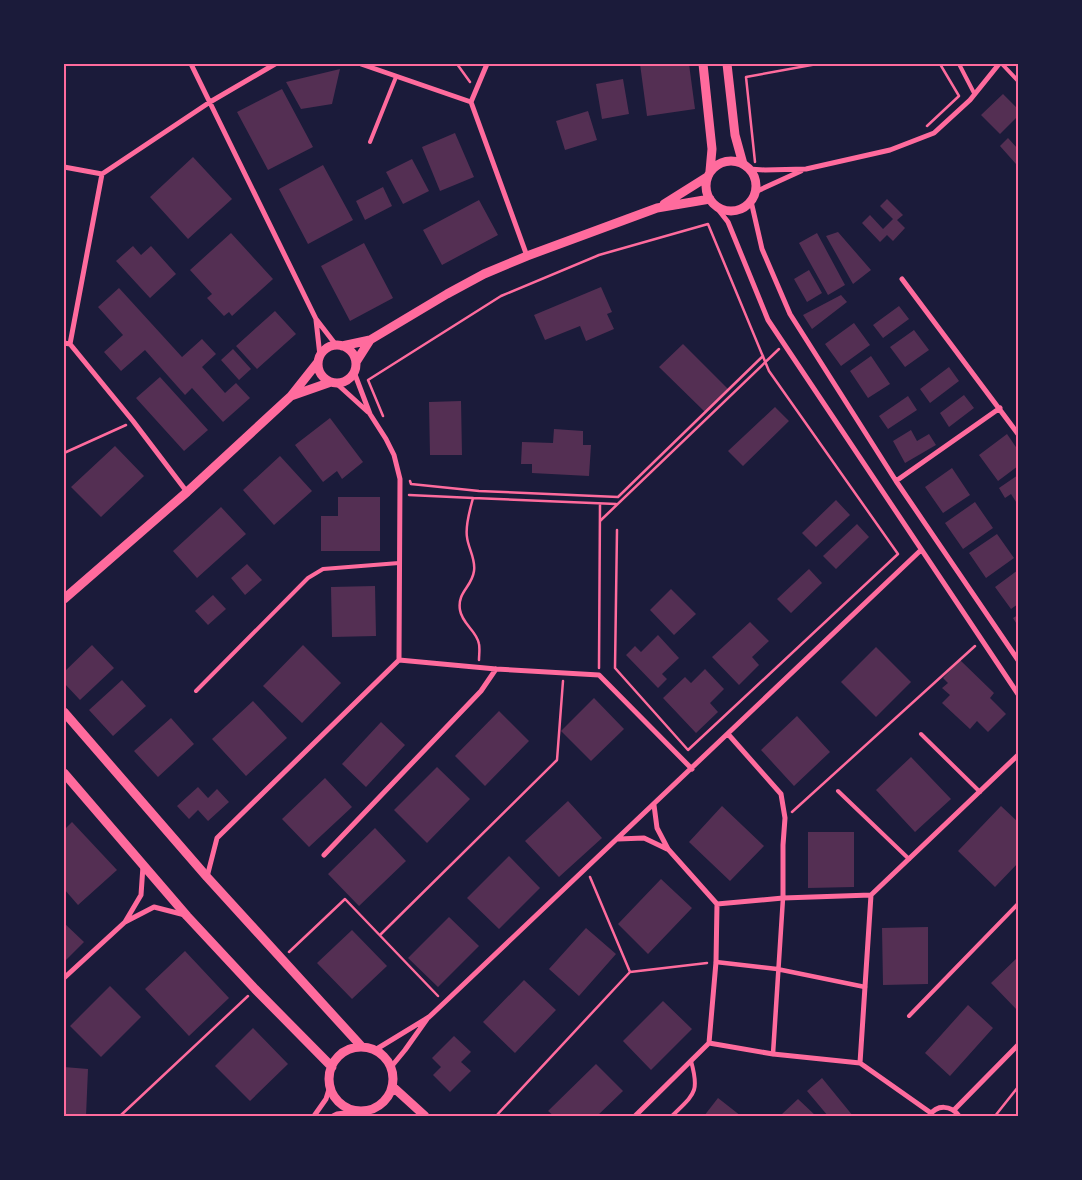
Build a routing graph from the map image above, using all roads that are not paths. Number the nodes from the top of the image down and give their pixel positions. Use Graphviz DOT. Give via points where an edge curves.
graph roads {
  1 [pos="191,64"];
  2 [pos="273,64"];
  3 [pos="361,64"];
  4 [pos="487,64"];
  5 [pos="703,64"];
  6 [pos="727,64"];
  7 [pos="959,64"];
  8 [pos="1000,64"];
  9 [pos="396,77"];
  10 [pos="1018,81"];
  11 [pos="974,93"];
  12 [pos="210,102"];
  13 [pos="471,102"];
  14 [pos="370,142"];
  15 [pos="749,165"];
  16 [pos="64,167"];
  17 [pos="806,169"];
  18 [pos="102,174"];
  19 [pos="709,174"];
  20 [pos="755,192"];
  21 [pos="710,200"];
  22 [pos="751,201"];
  23 [pos="657,208"];
  24 [pos="718,208"];
  25 [pos="1018,234"];
  26 [pos="1018,246"];
  27 [pos="527,256"];
  28 [pos="902,279"];
  29 [pos="316,319"];
  30 [pos="370,340"];
  31 [pos="64,343"];
  32 [pos="70,344"];
  33 [pos="339,345"];
  34 [pos="319,359"];
  35 [pos="356,362"];
  36 [pos="354,372"];
  37 [pos="334,382"];
  38 [pos="291,396"];
  39 [pos="1000,408"];
  40 [pos="370,414"];
  41 [pos="1018,434"];
  42 [pos="896,481"];
  43 [pos="187,492"];
  44 [pos="921,550"];
  45 [pos="399,563"];
  46 [pos="64,600"];
  47 [pos="399,660"];
  48 [pos="1018,660"];
  49 [pos="496,669"];
  50 [pos="196,691"];
  51 [pos="1018,694"];
  52 [pos="64,712"];
  53 [pos="728,734"];
  54 [pos="921,734"];
  55 [pos="1018,755"];
  56 [pos="692,769"];
  57 [pos="64,773"];
  58 [pos="67,784"];
  59 [pos="838,791"];
  60 [pos="980,792"];
  61 [pos="654,805"];
  62 [pos="618,839"];
  63 [pos="668,849"];
  64 [pos="324,855"];
  65 [pos="909,859"];
  66 [pos="143,866"];
  67 [pos="207,877"];
  68 [pos="871,895"];
  69 [pos="783,898"];
  70 [pos="717,904"];
  71 [pos="1018,904"];
  72 [pos="187,916"];
  73 [pos="125,922"];
  74 [pos="716,962"];
  75 [pos="777,969"];
  76 [pos="64,978"];
  77 [pos="865,988"];
  78 [pos="909,1016"];
  79 [pos="429,1017"];
  80 [pos="709,1043"];
  81 [pos="1018,1044"];
  82 [pos="362,1047"];
  83 [pos="375,1050"];
  84 [pos="773,1054"];
  85 [pos="691,1061"];
  86 [pos="860,1063"];
  87 [pos="332,1067"];
  88 [pos="391,1067"];
  89 [pos="330,1086"];
  90 [pos="392,1086"];
  91 [pos="954,1110"];
  92 [pos="367,1112"];
  93 [pos="930,1115"];
  94 [pos="314,1116"];
  95 [pos="333,1116"];
  96 [pos="425,1116"];
  97 [pos="635,1116"];
  98 [pos="672,1116"];
  99 [pos="959,1116"];
  1 -- 12 [label="street"];
  2 -- 12 [label="street"];
  3 -- 9 [label="street"];
  4 -- 13 [label="street"];
  5 -- 19 [label="street" via="712,149"];
  6 -- 15 [label="street" via="735,135"];
  7 -- 11 [label="lane"];
  8 -- 10 [label="lane"];
  8 -- 11 [label="street"];
  9 -- 13 [label="street"];
  9 -- 14 [label="lane"];
  11 -- 17 [label="street" via="934,133 890,150"];
  12 -- 18 [label="street"];
  12 -- 29 [label="street"];
  13 -- 27 [label="street"];
  15 -- 17 [label="street" via="765,170"];
  15 -- 19 [label="street" via="722,162"];
  15 -- 20 [label="street" via="756,183"];
  16 -- 18 [label="street"];
  17 -- 20 [label="street"];
  18 -- 32 [label="street"];
  19 -- 21 [label="street" via="706,189"];
  19 -- 23 [label="street"];
  20 -- 22 [label="street"];
  21 -- 23 [label="street"];
  21 -- 24 [label="street"];
  22 -- 24 [label="street" via="732,211"];
  22 -- 42 [label="street" via="762,249 790,314"];
  23 -- 27 [label="street"];
  24 -- 44 [label="street" via="728,222 768,320"];
  25 -- 26 [label="lane"];
  27 -- 30 [label="street" via="484,274"];
  28 -- 39 [label="street"];
  29 -- 33 [label="street"];
  29 -- 34 [label="street"];
  30 -- 33 [label="street"];
  30 -- 35 [label="street"];
  31 -- 32 [label="street"];
  32 -- 43 [label="street"];
  33 -- 34 [label="street" via="329,347"];
  33 -- 35 [label="street" via="353,353"];
  34 -- 37 [label="street" via="322,375"];
  34 -- 38 [label="street"];
  35 -- 36 [label="street"];
  36 -- 37 [label="street" via="347,380"];
  36 -- 40 [label="street"];
  37 -- 38 [label="street"];
  37 -- 40 [label="street"];
  38 -- 43 [label="street"];
  39 -- 41 [label="street"];
  39 -- 42 [label="street"];
  40 -- 45 [label="street" via="394,455 400,478"];
  42 -- 48 [label="street"];
  43 -- 46 [label="street"];
  44 -- 51 [label="street"];
  44 -- 53 [label="street"];
  45 -- 47 [label="street"];
  45 -- 50 [label="lane" via="323,569 308,578"];
  47 -- 49 [label="street"];
  47 -- 67 [label="street" via="217,838"];
  49 -- 56 [label="street" via="599,675"];
  49 -- 64 [label="street" via="482,691"];
  52 -- 67 [label="street"];
  53 -- 56 [label="street"];
  53 -- 69 [label="street" via="781,794 785,818"];
  54 -- 60 [label="lane"];
  55 -- 60 [label="street"];
  56 -- 61 [label="street"];
  57 -- 58 [label="street"];
  58 -- 66 [label="street"];
  59 -- 65 [label="lane"];
  60 -- 65 [label="street"];
  61 -- 62 [label="street"];
  61 -- 63 [label="street" via="658,828"];
  62 -- 63 [label="street" via="644,838"];
  62 -- 79 [label="street"];
  63 -- 70 [label="street"];
  65 -- 68 [label="street"];
  66 -- 72 [label="street"];
  66 -- 73 [label="street" via="141,895"];
  67 -- 82 [label="street"];
  68 -- 69 [label="street"];
  68 -- 77 [label="street"];
  69 -- 70 [label="street"];
  69 -- 75 [label="street"];
  70 -- 74 [label="street"];
  71 -- 78 [label="lane"];
  72 -- 73 [label="street" via="154,907"];
  72 -- 87 [label="street"];
  73 -- 76 [label="street"];
  74 -- 75 [label="street"];
  74 -- 80 [label="street"];
  75 -- 77 [label="street"];
  75 -- 84 [label="street"];
  77 -- 86 [label="street"];
  79 -- 83 [label="street"];
  79 -- 88 [label="street"];
  80 -- 84 [label="street"];
  80 -- 85 [label="street"];
  81 -- 91 [label="street"];
  82 -- 83 [label="street"];
  82 -- 87 [label="street" via="343,1052"];
  83 -- 88 [label="street"];
  84 -- 86 [label="street"];
  85 -- 97 [label="street"];
  85 -- 98 [label="lane" via="696,1080 693,1096"];
  86 -- 93 [label="street"];
  87 -- 89 [label="street"];
  88 -- 90 [label="street"];
  89 -- 92 [label="street" via="338,1101 348,1108"];
  89 -- 94 [label="street" via="326,1099"];
  90 -- 92 [label="street" via="388,1096"];
  90 -- 96 [label="street"];
  91 -- 93 [label="street" via="940,1108"];
  91 -- 99 [label="street"];
  92 -- 95 [label="street"];
}
